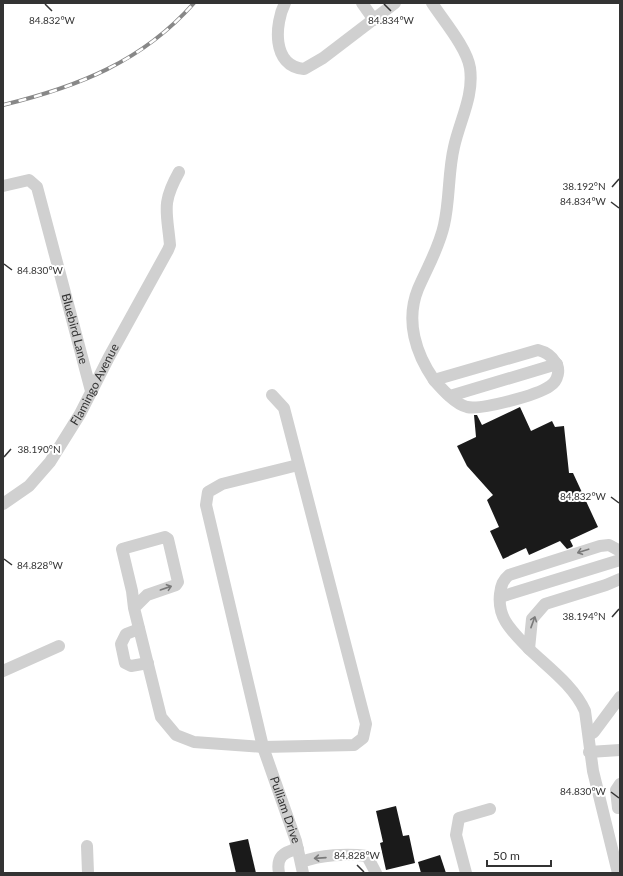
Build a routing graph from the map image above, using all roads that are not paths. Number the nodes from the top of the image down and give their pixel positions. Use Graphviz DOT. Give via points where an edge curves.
graph roads {
  1 [pos="285,3"];
  2 [pos="362,3"];
  3 [pos="395,3"];
  4 [pos="432,3"];
  5 [pos="374,20"];
  6 [pos="179,172"];
  7 [pos="3,186"];
  8 [pos="557,364"];
  9 [pos="434,380"];
  10 [pos="91,392"];
  11 [pos="272,394"];
  12 [pos="450,396"];
  13 [pos="298,465"];
  14 [pos="3,504"];
  15 [pos="620,551"];
  16 [pos="620,560"];
  17 [pos="620,579"];
  18 [pos="500,597"];
  19 [pos="134,608"];
  20 [pos="139,629"];
  21 [pos="59,646"];
  22 [pos="529,649"];
  23 [pos="148,663"];
  24 [pos="3,671"];
  25 [pos="620,697"];
  26 [pos="589,735"];
  27 [pos="264,747"];
  28 [pos="620,750"];
  29 [pos="589,752"];
  30 [pos="620,784"];
  31 [pos="619,808"];
  32 [pos="490,809"];
  33 [pos="604,812"];
  34 [pos="87,846"];
  35 [pos="298,849"];
  36 [pos="302,868"];
  37 [pos="88,873"];
  38 [pos="279,873"];
  39 [pos="376,873"];
  40 [pos="466,873"];
  41 [pos="618,873"];
  1 -- 5 [label="street" via="277,26 278,43 285,58 304,69"];
  2 -- 5 [label="street"];
  3 -- 5 [label="street"];
  4 -- 9 [label="street" via="466,56 470,67 471,88 454,148 445,224 441,239 417,291 412,318 412,330 419,354"];
  6 -- 10 [label="street, Flamingo Avenue" via="166,199 170,245"];
  7 -- 10 [label="street, Bluebird Lane" via="29,180 37,187"];
  8 -- 9 [label="street" via="552,356 538,350"];
  8 -- 12 [label="street"];
  8 -- 12 [label="street" via="556,380 537,392 479,408 461,405"];
  9 -- 12 [label="street"];
  10 -- 14 [label="street, Flamingo Avenue" via="74,425 42,473 29,486"];
  11 -- 13 [label="street" via="284,408"];
  13 -- 27 [label="street, Pulliam Drive" via="222,484 208,492 206,505"];
  13 -- 27 [label="street" via="366,724 363,738 354,745"];
  15 -- 18 [label="street, one-way" via="609,545 600,546 509,575 501,586"];
  16 -- 18 [label="street"];
  22 -- 17 [label="street, one-way" via="532,620 545,604"];
  18 -- 22 [label="street" via="503,620"];
  19 -- 19 [label="street, one-way" via="147,595 178,582 168,539 165,537 122,549"];
  19 -- 20 [label="street"];
  20 -- 23 [label="street"];
  20 -- 23 [label="street" via="126,634 121,644 124,663 131,666"];
  21 -- 24 [label="street"];
  22 -- 26 [label="street" via="581,702"];
  23 -- 27 [label="street" via="161,717 176,735 194,742"];
  25 -- 26 [label="street"];
  26 -- 29 [label="street"];
  27 -- 35 [label="street, Pulliam Drive"];
  28 -- 29 [label="street"];
  29 -- 33 [label="street"];
  30 -- 31 [label="street" via="616,790"];
  31 -- 33 [label="street"];
  32 -- 40 [label="street" via="459,818 456,835"];
  33 -- 41 [label="street"];
  34 -- 37 [label="street"];
  35 -- 36 [label="street, Pulliam Drive"];
  35 -- 38 [label="street" via="286,852 280,857"];
  39 -- 36 [label="street, one-way" via="367,856 351,854 312,858"];
}
